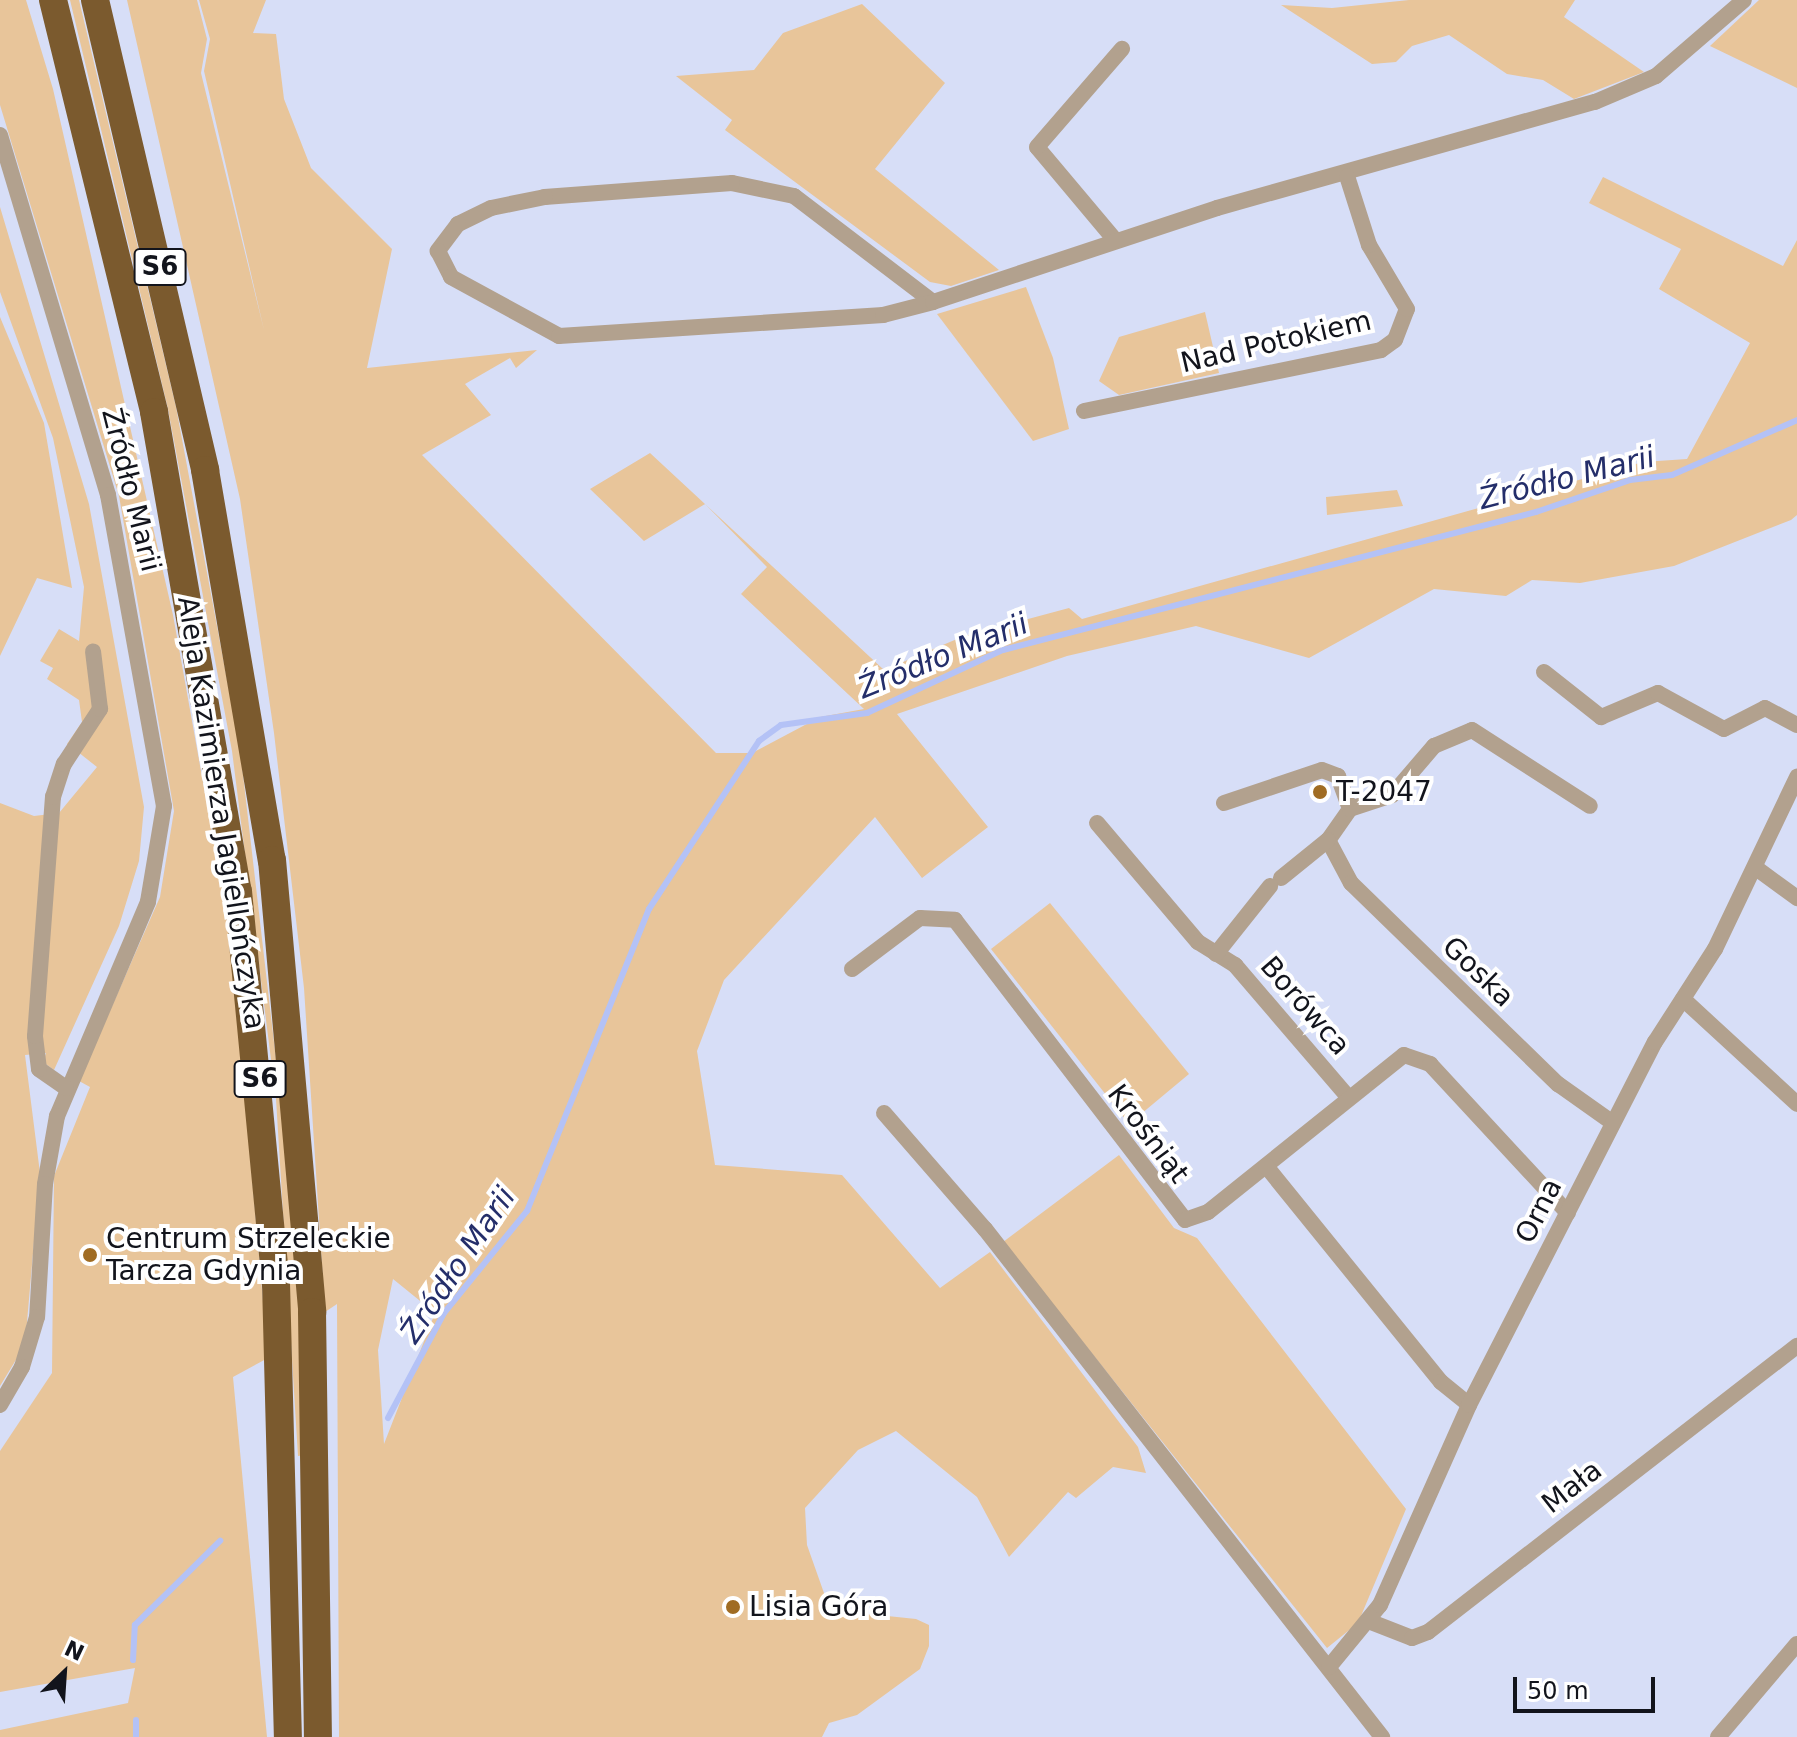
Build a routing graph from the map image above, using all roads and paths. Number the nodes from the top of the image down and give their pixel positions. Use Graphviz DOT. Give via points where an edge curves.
graph roads {
  1 [pos="53,0"];
  2 [pos="95,0"];
  3 [pos="1744,0"];
  4 [pos="1122,49"];
  5 [pos="0,135"];
  6 [pos="1347,176"];
  7 [pos="1115,240"];
  8 [pos="933,302"];
  9 [pos="1084,411"];
  10 [pos="93,651"];
  11 [pos="1544,672"];
  12 [pos="1797,725"];
  13 [pos="64,764"];
  14 [pos="78,775"];
  15 [pos="1797,777"];
  16 [pos="1224,803"];
  17 [pos="1590,806"];
  18 [pos="1350,809"];
  19 [pos="1097,823"];
  20 [pos="1328,840"];
  21 [pos="1756,868"];
  22 [pos="1797,898"];
  23 [pos="1216,954"];
  24 [pos="852,969"];
  25 [pos="1683,999"];
  26 [pos="66,1088"];
  27 [pos="1349,1098"];
  28 [pos="1797,1104"];
  29 [pos="884,1113"];
  30 [pos="1613,1123"];
  31 [pos="1266,1166"];
  32 [pos="1568,1213"];
  33 [pos="1797,1346"];
  34 [pos="0,1405"];
  35 [pos="1469,1405"];
  36 [pos="1371,1622"];
  37 [pos="1797,1644"];
  38 [pos="1329,1667"];
  39 [pos="288,1737"];
  40 [pos="318,1737"];
  41 [pos="1382,1737"];
  42 [pos="1718,1737"];
  1 -- 39 [label="highway, Aleja Kazimierza Jagiellończyka / S6" via="154,412 238,891 276,1283"];
  2 -- 40 [label="highway, Aleja Kazimierza Jagiellończyka / S6" via="205,470 272,860 312,1312"];
  3 -- 6 [label="street" via="1672,64 1626,90"];
  4 -- 7 [label="street" via="1037,147"];
  5 -- 26 [label="street, Źródło Marii" via="112,511 164,800 148,902"];
  6 -- 7 [label="street"];
  6 -- 9 [label="street, Nad Potokiem" via="1369,245 1404,300 1395,340 1381,350"];
  7 -- 8 [label="street"];
  8 -- 8 [label="street" via="794,196 732,183 545,197 491,208 446,235 438,251 451,277 559,336 830,324"];
  10 -- 13 [label="street" via="100,709"];
  11 -- 12 [label="street" via="1601,717 1658,693 1724,729 1765,708"];
  13 -- 14 [label="street"];
  13 -- 26 [label="street" via="49,831 35,1036 39,1069"];
  15 -- 21 [label="street, Orna"];
  16 -- 18 [label="street" via="1322,770 1338,776"];
  17 -- 18 [label="street" via="1472,730 1434,746 1392,795"];
  18 -- 20 [label="street"];
  19 -- 23 [label="street, Borówca" via="1198,942"];
  20 -- 23 [label="street, Borówca" via="1235,921"];
  20 -- 30 [label="street, Goska" via="1367,901 1558,1084"];
  21 -- 22 [label="street"];
  21 -- 25 [label="street, Orna"];
  23 -- 27 [label="street, Borówca" via="1235,965"];
  24 -- 31 [label="street, Krośniąt" via="920,918 955,920 1174,1213 1196,1219"];
  25 -- 28 [label="street"];
  25 -- 30 [label="street, Orna"];
  26 -- 34 [label="street, Źródło Marii" via="45,1184 31,1345"];
  27 -- 31 [label="street, Borówca"];
  27 -- 32 [label="street, Borówca" via="1393,1060 1418,1056"];
  29 -- 38 [label="street" via="985,1229 1283,1618"];
  30 -- 32 [label="street, Orna"];
  31 -- 35 [label="street" via="1441,1382"];
  32 -- 35 [label="street, Orna"];
  33 -- 36 [label="street, Mała" via="1428,1632 1412,1638"];
  35 -- 36 [label="street, Orna"];
  36 -- 38 [label="street, Orna"];
  37 -- 42 [label="street"];
  38 -- 41 [label="street"];
}
